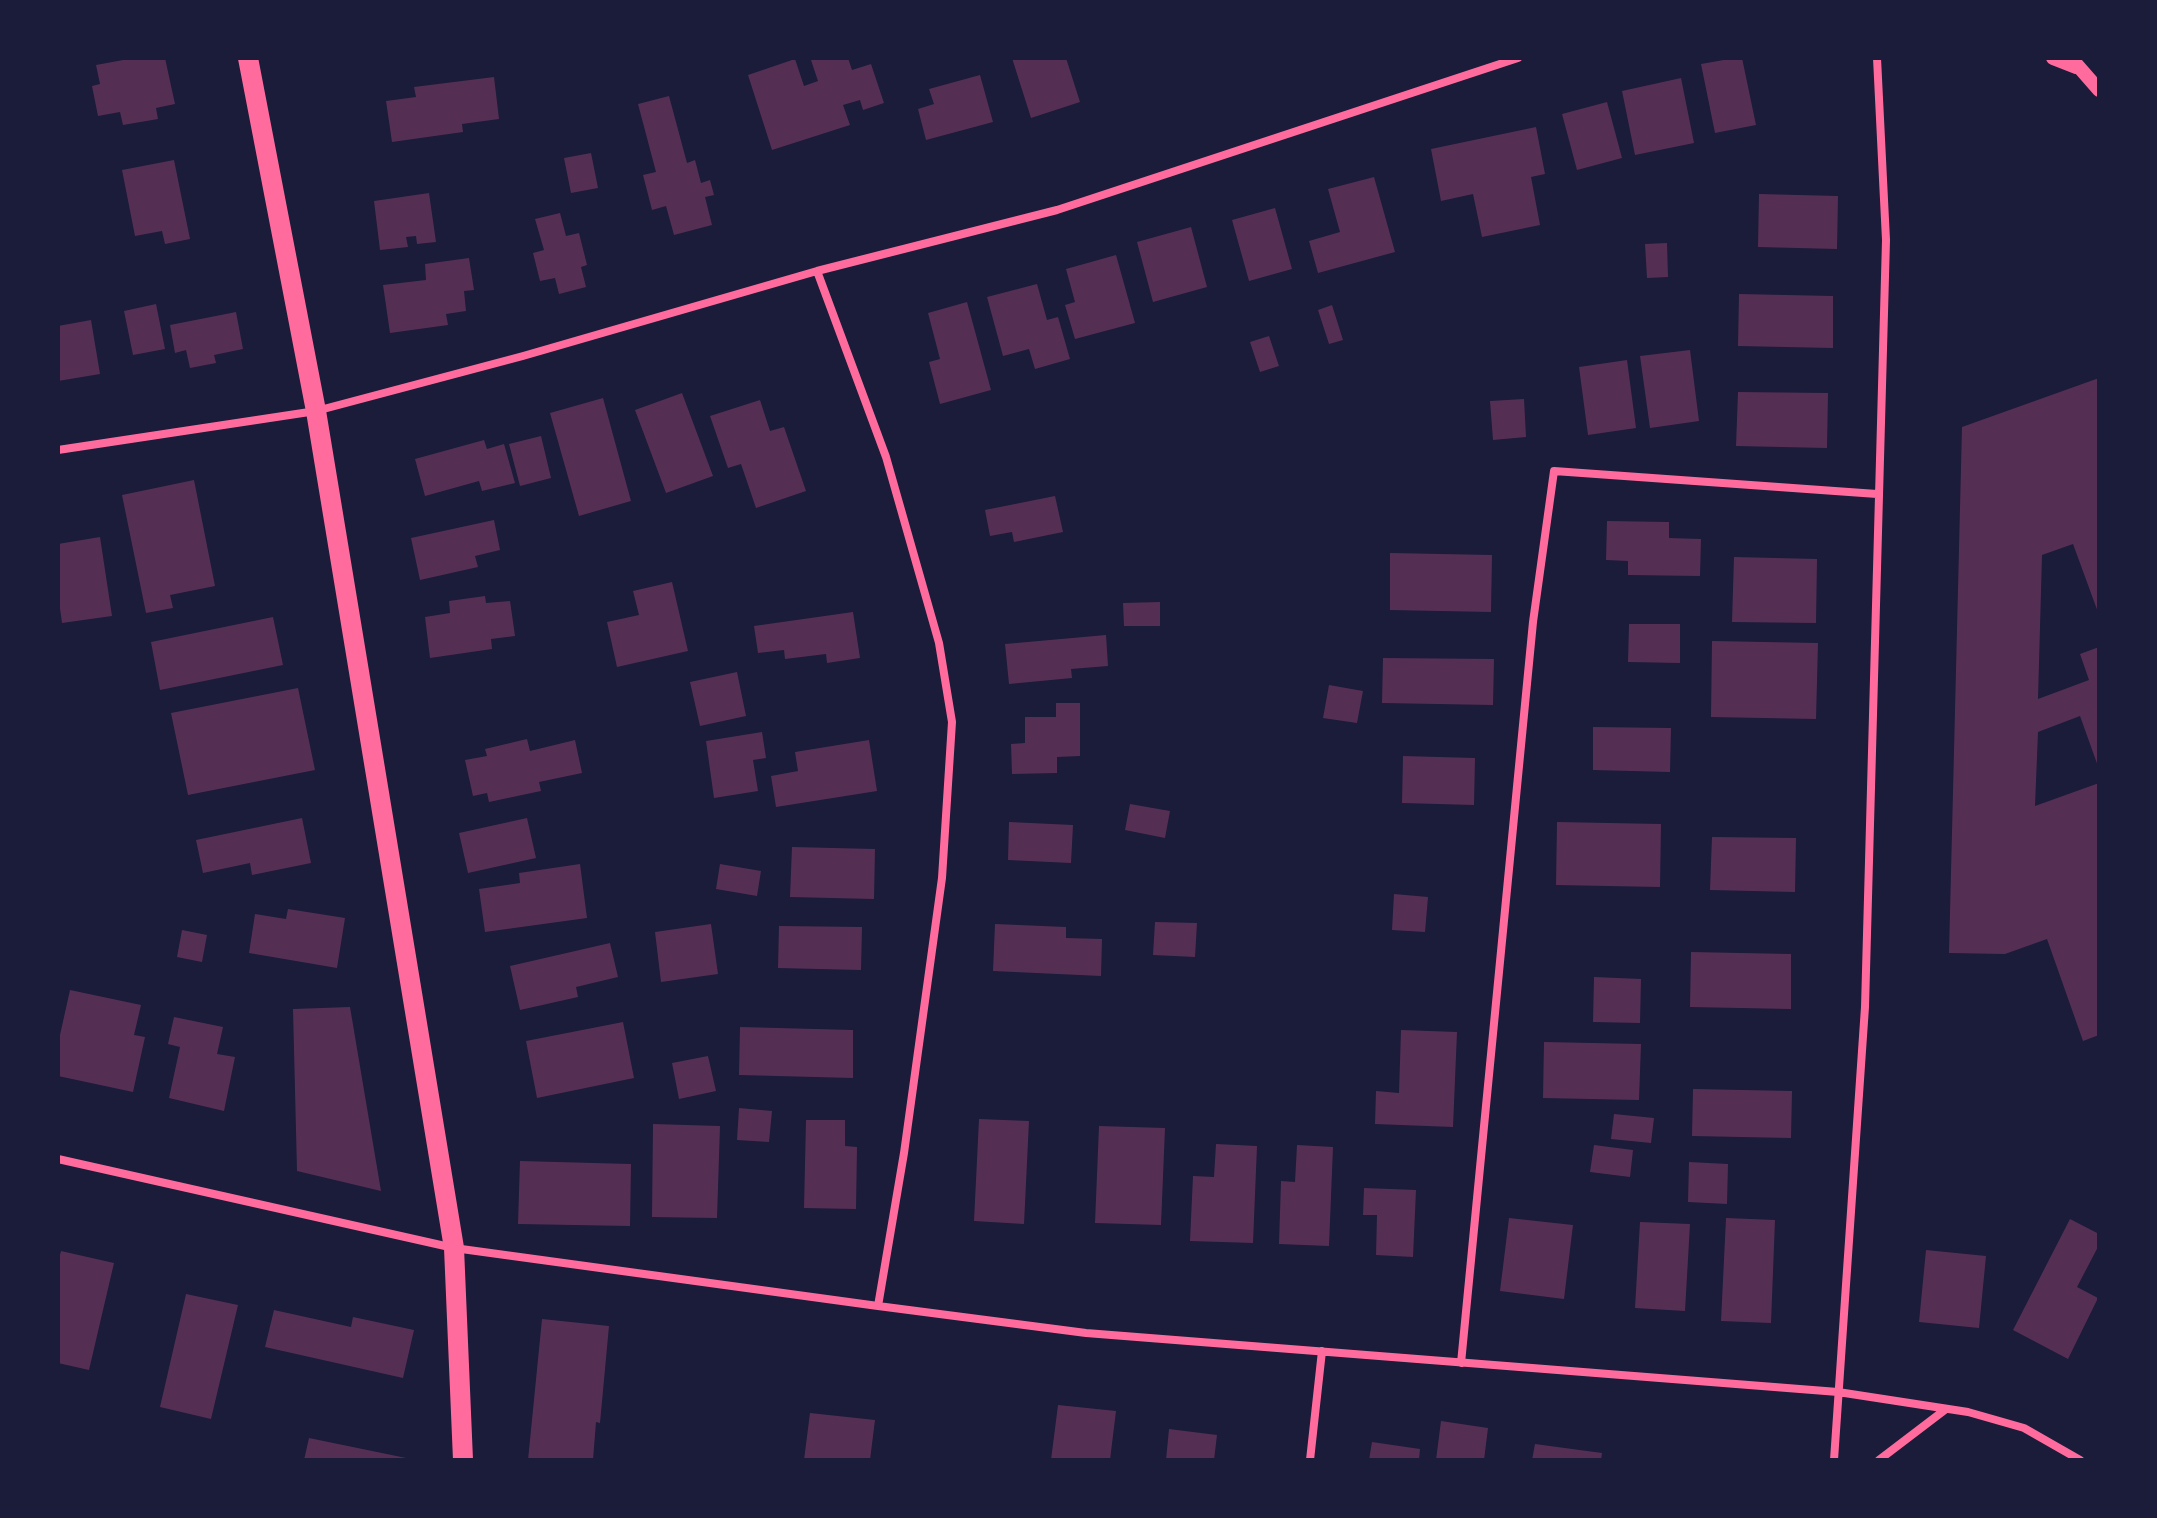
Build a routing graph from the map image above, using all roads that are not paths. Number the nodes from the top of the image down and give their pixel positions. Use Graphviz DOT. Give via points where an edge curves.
graph roads {
  1 [pos="248,58"];
  2 [pos="1518,58"];
  3 [pos="1877,58"];
  4 [pos="2053,58"];
  5 [pos="2075,64"];
  6 [pos="2099,90"];
  7 [pos="817,271"];
  8 [pos="316,411"];
  9 [pos="58,450"];
  10 [pos="1877,494"];
  11 [pos="58,1159"];
  12 [pos="454,1248"];
  13 [pos="878,1306"];
  14 [pos="1322,1351"];
  15 [pos="1461,1363"];
  16 [pos="1838,1392"];
  17 [pos="1946,1409"];
  18 [pos="463,1460"];
  19 [pos="1310,1460"];
  20 [pos="1834,1460"];
  21 [pos="1879,1460"];
  22 [pos="2080,1460"];
  1 -- 8 [label="main road"];
  2 -- 7 [label="street" via="1057,210"];
  3 -- 10 [label="street" via="1886,240"];
  4 -- 5 [label="street"];
  5 -- 6 [label="street"];
  7 -- 8 [label="street"];
  7 -- 13 [label="street" via="886,457 939,643 952,722 942,878"];
  8 -- 9 [label="street"];
  8 -- 12 [label="main road"];
  10 -- 15 [label="street" via="1554,471 1533,622"];
  10 -- 16 [label="street" via="1865,1007"];
  11 -- 12 [label="street"];
  12 -- 13 [label="street"];
  12 -- 18 [label="main road"];
  13 -- 14 [label="street" via="1086,1333"];
  14 -- 15 [label="street"];
  14 -- 19 [label="street"];
  15 -- 16 [label="street"];
  16 -- 17 [label="street"];
  16 -- 20 [label="street"];
  17 -- 21 [label="street"];
  17 -- 22 [label="street" via="2024,1428"];
}
